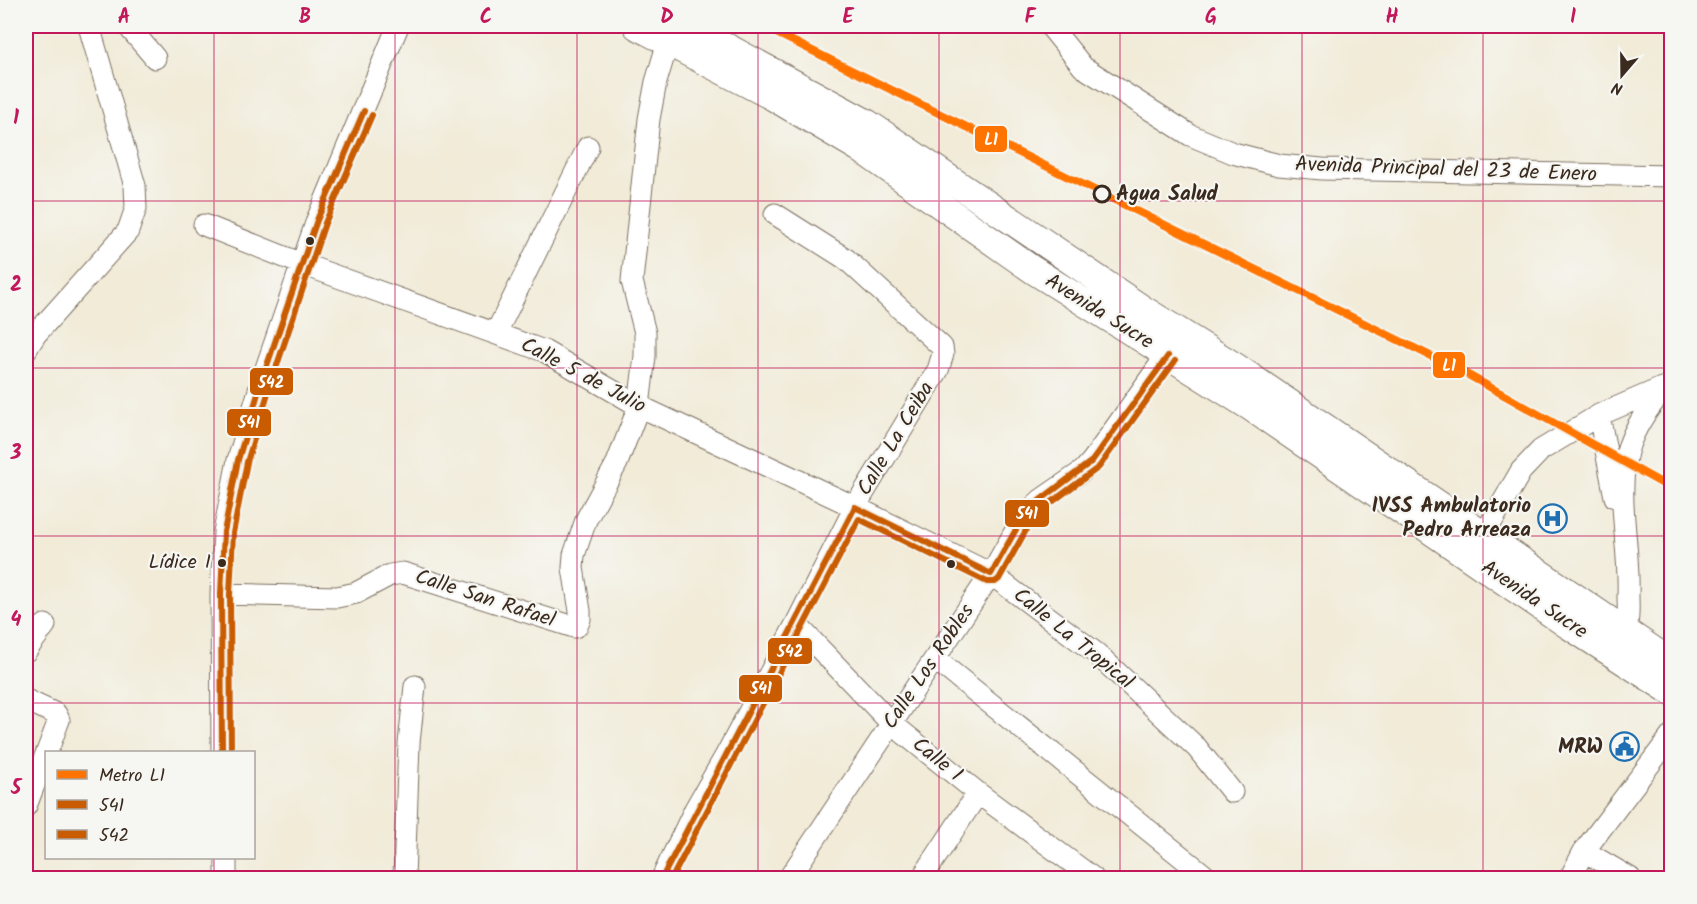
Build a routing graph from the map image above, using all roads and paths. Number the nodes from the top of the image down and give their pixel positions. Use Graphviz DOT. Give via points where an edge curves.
graph roads {
  1 [pos="89,26"];
  2 [pos="128,26"];
  3 [pos="398,26"];
  4 [pos="638,26"];
  5 [pos="1050,26"];
  6 [pos="678,34"];
  7 [pos="155,58"];
  8 [pos="588,147"];
  9 [pos="1671,176"];
  10 [pos="775,214"];
  11 [pos="204,225"];
  12 [pos="302,264"];
  13 [pos="496,333"];
  14 [pos="1175,345"];
  15 [pos="26,350"];
  16 [pos="1669,385"];
  17 [pos="639,406"];
  18 [pos="1606,412"];
  19 [pos="1630,444"];
  20 [pos="855,507"];
  21 [pos="1622,515"];
  22 [pos="1484,535"];
  23 [pos="991,574"];
  24 [pos="221,594"];
  25 [pos="796,624"];
  26 [pos="45,625"];
  27 [pos="1615,640"];
  28 [pos="26,651"];
  29 [pos="935,659"];
  30 [pos="1671,663"];
  31 [pos="415,686"];
  32 [pos="1671,692"];
  33 [pos="26,700"];
  34 [pos="891,723"];
  35 [pos="1671,735"];
  36 [pos="48,751"];
  37 [pos="222,751"];
  38 [pos="45,758"];
  39 [pos="1232,792"];
  40 [pos="978,793"];
  41 [pos="26,806"];
  42 [pos="1584,851"];
  43 [pos="226,859"];
  44 [pos="226,879"];
  45 [pos="404,879"];
  46 [pos="662,879"];
  47 [pos="789,879"];
  48 [pos="922,879"];
  49 [pos="1093,879"];
  50 [pos="1208,879"];
  51 [pos="1570,879"];
  52 [pos="1630,879"];
  1 -- 15 [label="street" via="135,186 136,208 128,231"];
  2 -- 7 [label="street"];
  3 -- 12 [label="street" via="316,220"];
  4 -- 6 [label="main road, Avenida Sucre"];
  5 -- 9 [label="street, Avenida Principal del 23 de Enero" via="1083,67 1190,135 1233,153 1279,165"];
  6 -- 14 [label="main road, Avenida Sucre" via="867,123"];
  6 -- 17 [label="street" via="656,82 649,119 632,281 645,333"];
  8 -- 13 [label="street"];
  10 -- 20 [label="street, Calle La Ceiba" via="846,260 942,346 938,370"];
  11 -- 12 [label="street, Calle 5 de Julio"];
  12 -- 13 [label="street, Calle 5 de Julio"];
  12 -- 24 [label="street" via="238,460 224,532"];
  13 -- 17 [label="street, Calle 5 de Julio" via="544,351"];
  14 -- 22 [label="main road, Avenida Sucre" via="1236,367"];
  14 -- 23 [label="street, Calle Los Robles" via="1083,471 1024,516"];
  14 -- 27 [label="main road, Avenida Sucre" via="1252,408 1568,626"];
  16 -- 18 [label="street"];
  16 -- 19 [label="street" via="1647,409"];
  17 -- 20 [label="street, Calle 5 de Julio"];
  17 -- 24 [label="street, Calle San Rafael" via="574,555 580,611 574,627 403,573 390,574 356,593 337,597"];
  18 -- 19 [label="street" via="1623,417 1629,427"];
  18 -- 21 [label="street" via="1612,490"];
  18 -- 22 [label="street" via="1530,460"];
  19 -- 21 [label="street" via="1625,460"];
  20 -- 23 [label="street, Calle La Tropical"];
  20 -- 25 [label="street, Calle La Ceiba"];
  21 -- 27 [label="street" via="1629,568 1628,617"];
  22 -- 27 [label="main road, Avenida Sucre"];
  23 -- 29 [label="street, Calle Los Robles"];
  23 -- 39 [label="street, Calle La Tropical" via="1097,654 1197,748"];
  24 -- 37 [label="street"];
  25 -- 34 [label="street, Calle 1"];
  25 -- 46 [label="street, Calle La Ceiba"];
  26 -- 28 [label="street"];
  27 -- 30 [label="main road, Avenida Sucre"];
  27 -- 32 [label="main road, Avenida Sucre"];
  29 -- 34 [label="street, Calle Los Robles"];
  29 -- 50 [label="street"];
  31 -- 45 [label="street"];
  33 -- 36 [label="street" via="56,714 59,720"];
  34 -- 40 [label="street, Calle 1"];
  34 -- 47 [label="street, Calle Los Robles"];
  35 -- 42 [label="street"];
  38 -- 41 [label="street"];
  40 -- 48 [label="street"];
  40 -- 49 [label="street, Calle 1"];
  42 -- 51 [label="street"];
  42 -- 52 [label="street"];
  43 -- 44 [label="street"];
}
